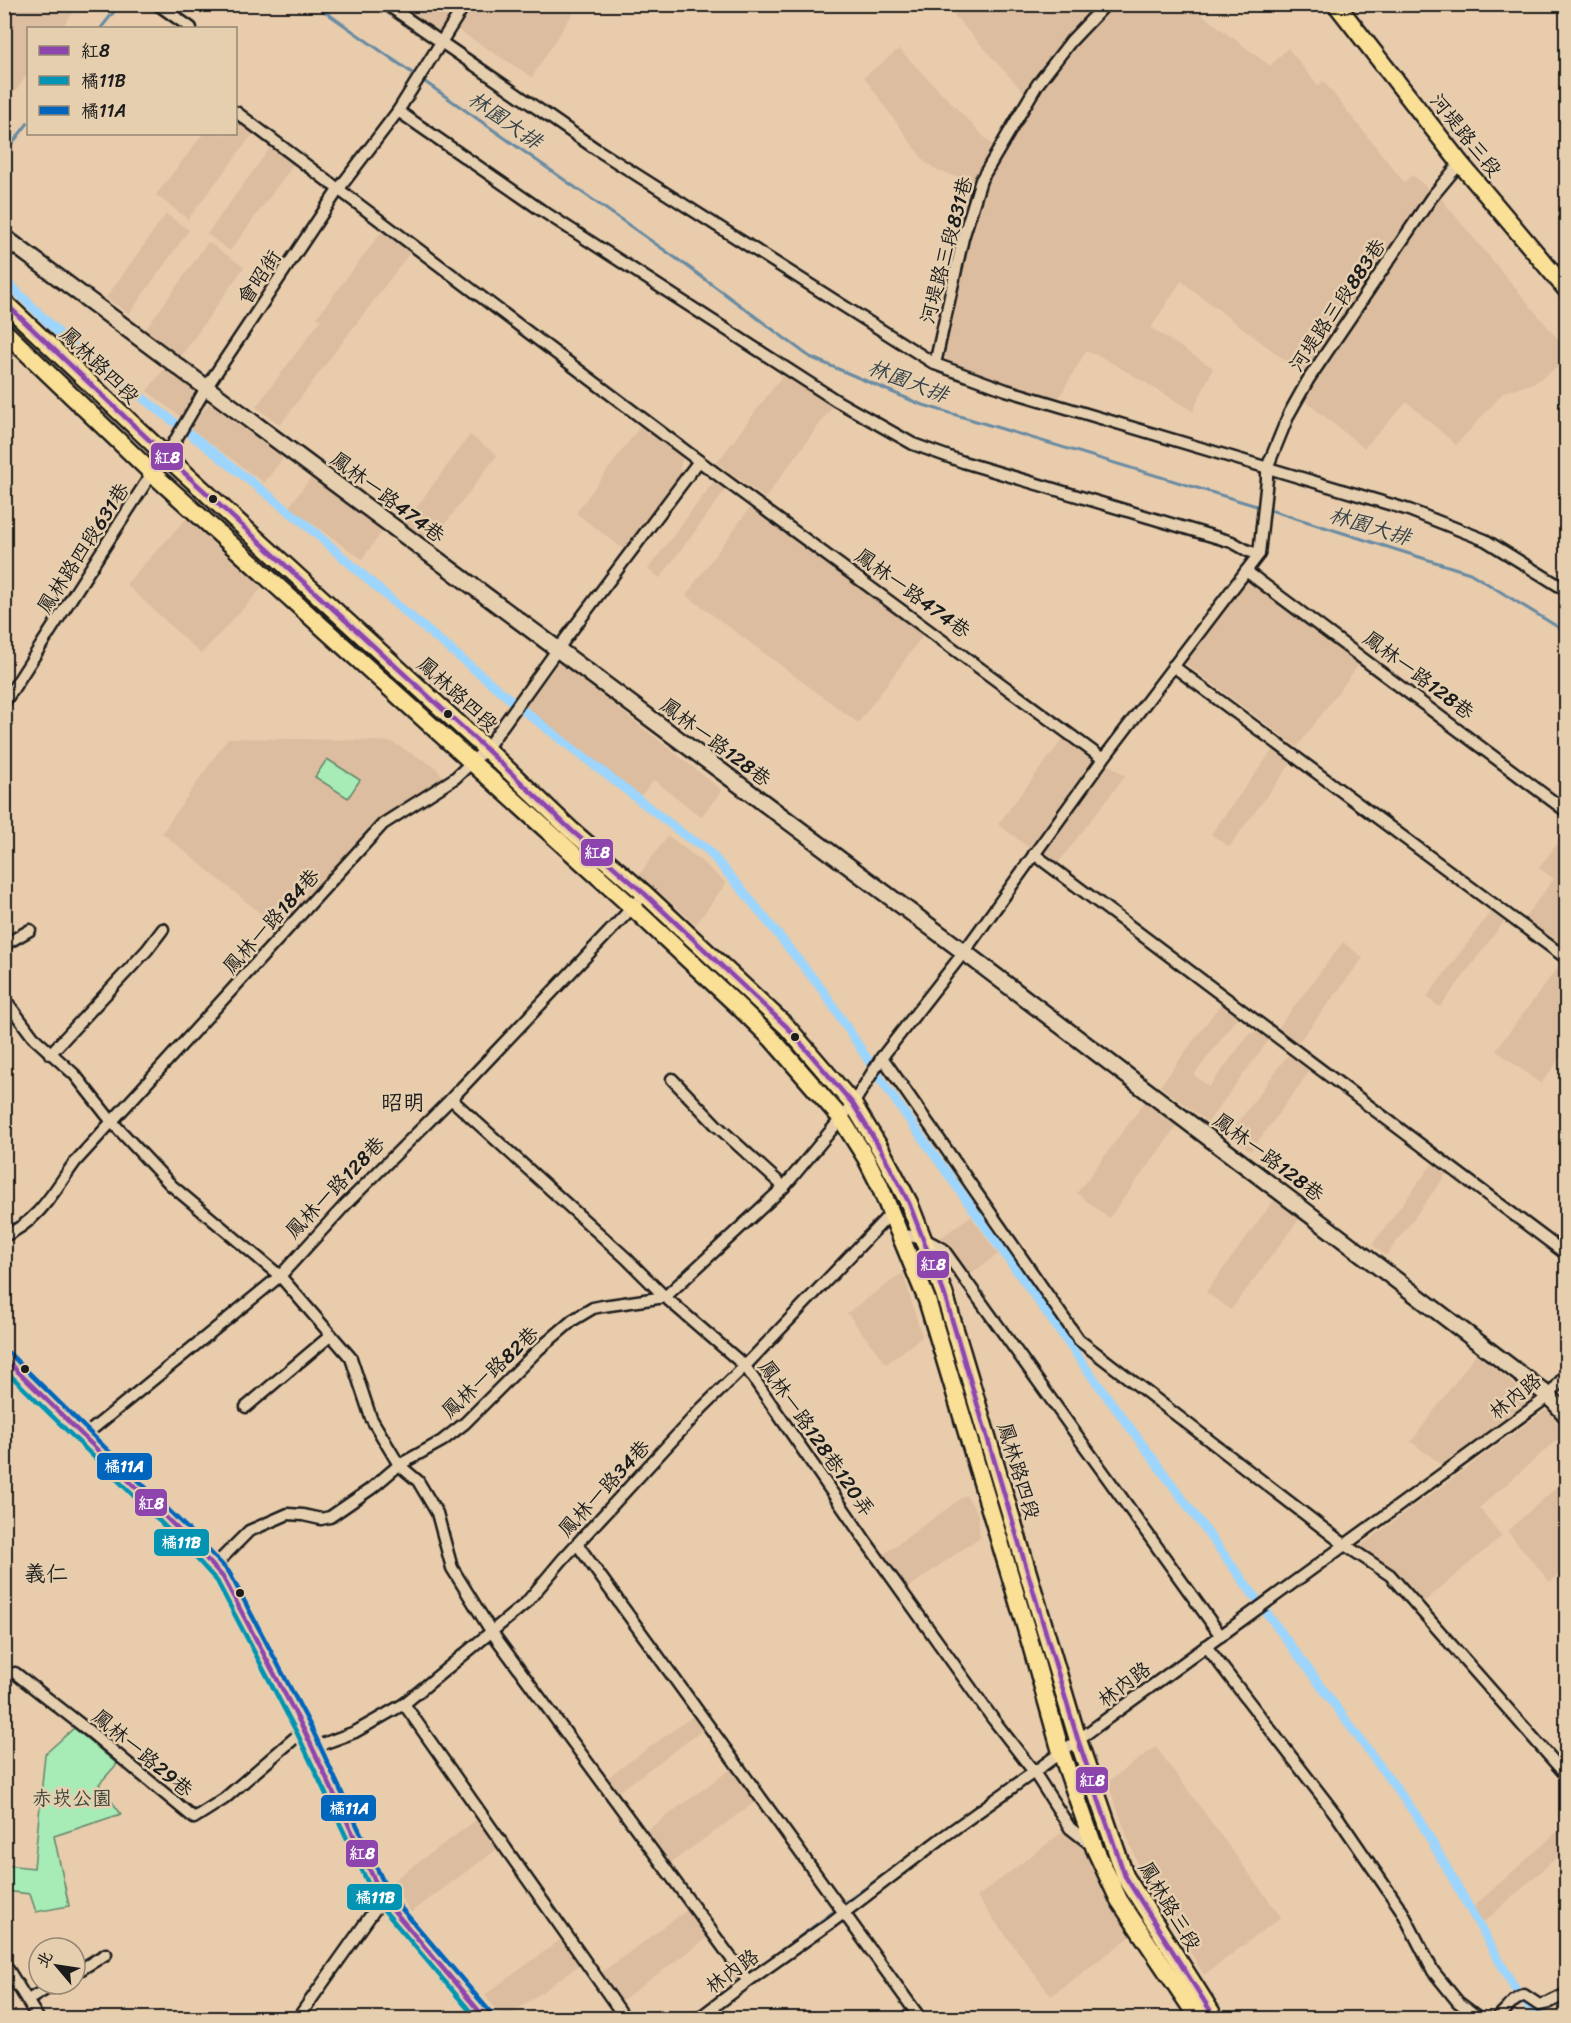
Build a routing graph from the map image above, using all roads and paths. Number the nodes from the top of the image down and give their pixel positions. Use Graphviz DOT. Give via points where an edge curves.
graph roads {
  1 [pos="157,4"];
  2 [pos="386,4"];
  3 [pos="465,4"];
  4 [pos="1106,4"];
  5 [pos="1336,4"];
  6 [pos="190,27"];
  7 [pos="440,46"];
  8 [pos="399,108"];
  9 [pos="237,113"];
  10 [pos="1460,163"];
  11 [pos="338,190"];
  12 [pos="4,237"];
  13 [pos="1566,289"];
  14 [pos="4,302"];
  15 [pos="4,331"];
  16 [pos="935,364"];
  17 [pos="206,388"];
  18 [pos="166,456"];
  19 [pos="699,461"];
  20 [pos="152,473"];
  21 [pos="1267,473"];
  22 [pos="1260,551"];
  23 [pos="1246,571"];
  24 [pos="1566,590"];
  25 [pos="557,650"];
  26 [pos="1173,666"];
  27 [pos="4,703"];
  28 [pos="486,749"];
  29 [pos="1103,759"];
  30 [pos="473,763"];
  31 [pos="1566,812"];
  32 [pos="1034,854"];
  33 [pos="645,894"];
  34 [pos="631,906"];
  35 [pos="163,929"];
  36 [pos="30,930"];
  37 [pos="4,945"];
  38 [pos="964,952"];
  39 [pos="1566,957"];
  40 [pos="4,998"];
  41 [pos="50,1054"];
  42 [pos="880,1061"];
  43 [pos="672,1079"];
  44 [pos="451,1099"];
  45 [pos="853,1104"];
  46 [pos="840,1117"];
  47 [pos="112,1122"];
  48 [pos="784,1187"];
  49 [pos="892,1212"];
  50 [pos="901,1234"];
  51 [pos="4,1236"];
  52 [pos="924,1239"];
  53 [pos="1566,1254"];
  54 [pos="280,1276"];
  55 [pos="665,1297"];
  56 [pos="330,1336"];
  57 [pos="4,1358"];
  58 [pos="746,1366"];
  59 [pos="1566,1374"];
  60 [pos="1549,1396"];
  61 [pos="246,1407"];
  62 [pos="1566,1415"];
  63 [pos="84,1436"];
  64 [pos="399,1465"];
  65 [pos="577,1544"];
  66 [pos="1345,1545"];
  67 [pos="214,1566"];
  68 [pos="491,1631"];
  69 [pos="1221,1636"];
  70 [pos="1206,1646"];
  71 [pos="15,1673"];
  72 [pos="404,1704"];
  73 [pos="304,1730"];
  74 [pos="1078,1740"];
  75 [pos="312,1748"];
  76 [pos="1061,1752"];
  77 [pos="1034,1772"];
  78 [pos="1566,1775"];
  79 [pos="1095,1849"];
  80 [pos="382,1898"];
  81 [pos="844,1913"];
  82 [pos="106,1954"];
  83 [pos="4,1963"];
  84 [pos="87,1966"];
  85 [pos="748,1981"];
  86 [pos="1566,1994"];
  87 [pos="35,1996"];
  88 [pos="28,2000"];
  89 [pos="38,2019"];
  90 [pos="298,2019"];
  91 [pos="484,2019"];
  92 [pos="625,2019"];
  93 [pos="699,2019"];
  94 [pos="920,2019"];
  95 [pos="1198,2019"];
  96 [pos="1215,2019"];
  97 [pos="1479,2019"];
  98 [pos="1497,2019"];
  1 -- 6 [label="street"];
  2 -- 7 [label="street"];
  3 -- 7 [label="street"];
  4 -- 16 [label="street, 河堤路三段831巷" via="1037,85 981,180 963,238"];
  5 -- 10 [label="main road, 河堤路三段"];
  7 -- 8 [label="street, 會昭街"];
  7 -- 16 [label="street"];
  8 -- 11 [label="street, 會昭街"];
  8 -- 22 [label="street" via="541,210 846,406 913,444 1232,542 1248,551"];
  9 -- 11 [label="street, 鳳林一路474巷"];
  10 -- 13 [label="main road, 河堤路三段"];
  10 -- 21 [label="street, 河堤路三段883巷" via="1431,198 1308,380 1289,414"];
  11 -- 17 [label="street, 會昭街"];
  11 -- 19 [label="street, 鳳林一路474巷"];
  12 -- 17 [label="street, 鳳林一路474巷"];
  14 -- 18 [label="main road, 鳳林路四段"];
  15 -- 20 [label="main road, 鳳林路四段"];
  16 -- 21 [label="street"];
  17 -- 18 [label="street, 會昭街"];
  17 -- 25 [label="street, 鳳林一路474巷"];
  18 -- 20 [label="street, 會昭街"];
  18 -- 28 [label="main road, 鳳林路四段"];
  19 -- 25 [label="street"];
  19 -- 29 [label="street, 鳳林一路474巷"];
  20 -- 27 [label="street, 鳳林路四段631巷"];
  20 -- 30 [label="main road, 鳳林路四段"];
  21 -- 22 [label="street, 河堤路三段883巷"];
  21 -- 24 [label="street" via="1409,510 1485,540"];
  22 -- 23 [label="street"];
  23 -- 26 [label="street"];
  23 -- 31 [label="street, 鳳林一路128巷"];
  25 -- 28 [label="street"];
  25 -- 38 [label="street, 鳳林一路128巷"];
  26 -- 29 [label="street"];
  26 -- 39 [label="street"];
  28 -- 30 [label="street"];
  28 -- 33 [label="main road, 鳳林路四段"];
  29 -- 32 [label="street"];
  30 -- 34 [label="main road, 鳳林路四段"];
  30 -- 47 [label="street, 鳳林一路184巷" via="383,824"];
  32 -- 38 [label="street"];
  32 -- 53 [label="street"];
  33 -- 34 [label="street, 鳳林一路128巷"];
  33 -- 45 [label="main road, 鳳林路四段" via="787,1027"];
  34 -- 44 [label="street, 鳳林一路128巷"];
  34 -- 46 [label="main road, 鳳林路四段" via="772,1039"];
  35 -- 41 [label="street"];
  36 -- 37 [label="street"];
  38 -- 42 [label="street"];
  38 -- 60 [label="street, 鳳林一路128巷"];
  40 -- 41 [label="street"];
  41 -- 47 [label="street" via="75,1075"];
  42 -- 45 [label="street"];
  42 -- 66 [label="street" via="1079,1340"];
  43 -- 48 [label="street"];
  44 -- 54 [label="street, 鳳林一路128巷"];
  44 -- 55 [label="street, 鳳林一路128巷120弄"];
  45 -- 46 [label="street"];
  45 -- 52 [label="main road, 鳳林路四段" via="909,1203"];
  46 -- 48 [label="street"];
  46 -- 49 [label="main road, 鳳林路四段" via="866,1158"];
  47 -- 51 [label="street, 鳳林一路184巷" via="75,1162 37,1214 25,1226"];
  47 -- 54 [label="street" via="171,1185"];
  48 -- 55 [label="street"];
  49 -- 50 [label="main road, 鳳林路四段"];
  49 -- 58 [label="street, 鳳林一路34巷"];
  50 -- 52 [label="street"];
  50 -- 76 [label="main road, 鳳林路四段" via="927,1300"];
  52 -- 69 [label="street" via="943,1249"];
  52 -- 74 [label="main road, 鳳林路四段" via="944,1293"];
  54 -- 56 [label="street"];
  54 -- 63 [label="street, 鳳林一路128巷"];
  55 -- 58 [label="street, 鳳林一路128巷120弄"];
  55 -- 64 [label="street, 鳳林一路82巷" via="593,1308 573,1320 465,1423"];
  56 -- 61 [label="street"];
  56 -- 64 [label="street" via="351,1358 371,1418"];
  57 -- 63 [label="street"];
  58 -- 65 [label="street, 鳳林一路34巷"];
  58 -- 77 [label="street, 鳳林一路128巷120弄" via="867,1543"];
  59 -- 60 [label="street, 林內路"];
  60 -- 62 [label="street, 鳳林一路128巷"];
  60 -- 66 [label="street, 林內路"];
  63 -- 67 [label="street"];
  64 -- 67 [label="street, 鳳林一路82巷" via="330,1516 321,1519 288,1514 249,1531"];
  64 -- 68 [label="street" via="417,1481 437,1513 452,1568"];
  65 -- 68 [label="street, 鳳林一路34巷" via="526,1603"];
  65 -- 81 [label="street"];
  66 -- 69 [label="street, 林內路"];
  66 -- 78 [label="street" via="1390,1575"];
  67 -- 73 [label="street" via="233,1592"];
  68 -- 72 [label="street, 鳳林一路34巷"];
  68 -- 85 [label="street"];
  69 -- 70 [label="street, 林內路"];
  70 -- 74 [label="street, 林內路"];
  70 -- 97 [label="street" via="1337,1816 1402,1911 1433,1971 1458,2002"];
  71 -- 73 [label="street, 鳳林一路29巷" via="194,1818 224,1799"];
  72 -- 75 [label="street, 鳳林一路34巷" via="355,1732"];
  72 -- 92 [label="street"];
  73 -- 75 [label="street"];
  74 -- 76 [label="street, 林內路"];
  74 -- 96 [label="main road, 鳳林路三段" via="1125,1876"];
  75 -- 80 [label="street"];
  76 -- 77 [label="street, 林內路"];
  76 -- 79 [label="main road, 鳳林路三段"];
  77 -- 79 [label="street, 鳳林一路128巷120弄" via="1070,1828"];
  77 -- 81 [label="street, 林內路"];
  79 -- 95 [label="main road, 鳳林路三段" via="1119,1900"];
  80 -- 90 [label="street"];
  80 -- 91 [label="street"];
  81 -- 85 [label="street, 林內路"];
  81 -- 94 [label="street"];
  82 -- 84 [label="street"];
  83 -- 88 [label="street"];
  85 -- 93 [label="street, 林內路"];
  86 -- 98 [label="street" via="1539,2005 1524,1995"];
  87 -- 88 [label="street"];
  88 -- 89 [label="street"];
}
